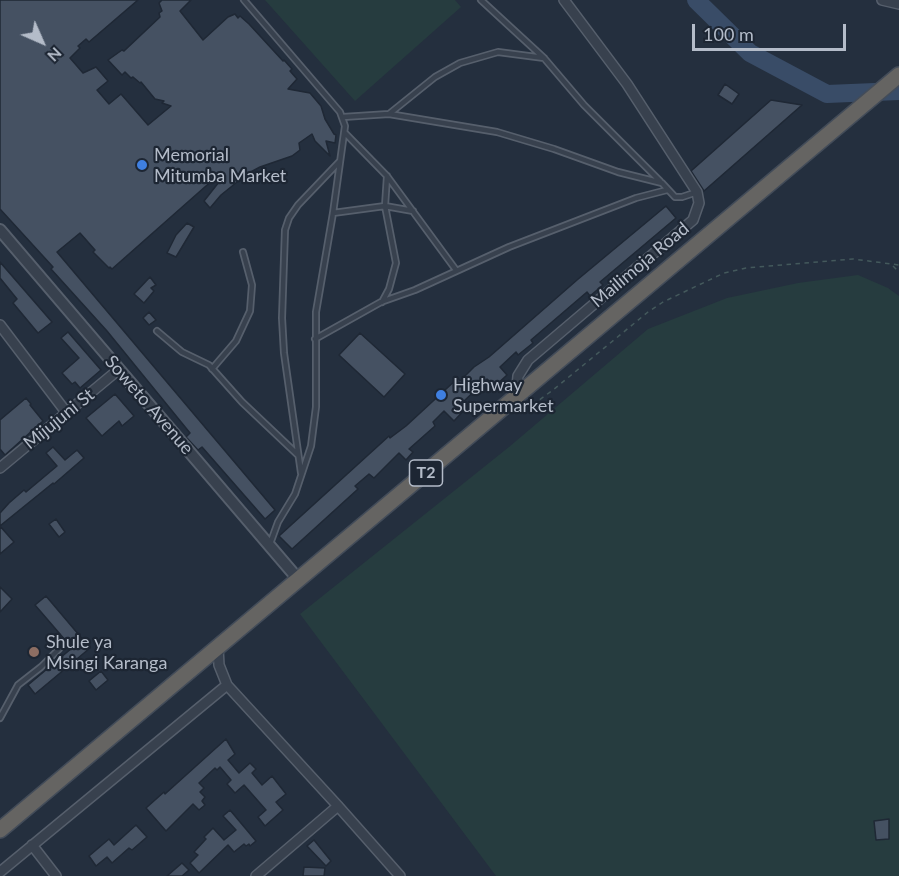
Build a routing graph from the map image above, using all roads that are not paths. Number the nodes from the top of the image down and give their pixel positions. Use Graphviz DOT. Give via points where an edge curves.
graph roads {
  1 [pos="244,0"];
  2 [pos="481,0"];
  3 [pos="564,0"];
  4 [pos="882,0"];
  5 [pos="899,4"];
  6 [pos="543,58"];
  7 [pos="899,75"];
  8 [pos="389,114"];
  9 [pos="343,117"];
  10 [pos="345,133"];
  11 [pos="340,161"];
  12 [pos="387,176"];
  13 [pos="662,183"];
  14 [pos="667,190"];
  15 [pos="697,192"];
  16 [pos="386,206"];
  17 [pos="413,211"];
  18 [pos="333,213"];
  19 [pos="0,230"];
  20 [pos="243,252"];
  21 [pos="456,270"];
  22 [pos="381,303"];
  23 [pos="0,325"];
  24 [pos="157,331"];
  25 [pos="315,339"];
  26 [pos="212,369"];
  27 [pos="118,370"];
  28 [pos="518,404"];
  29 [pos="66,412"];
  30 [pos="298,455"];
  31 [pos="0,468"];
  32 [pos="301,474"];
  33 [pos="270,544"];
  34 [pos="298,579"];
  35 [pos="218,647"];
  36 [pos="59,649"];
  37 [pos="227,685"];
  38 [pos="0,718"];
  39 [pos="338,806"];
  40 [pos="0,830"];
  41 [pos="32,845"];
  42 [pos="0,872"];
  43 [pos="56,876"];
  44 [pos="256,876"];
  45 [pos="400,876"];
  1 -- 9 [label="lane"];
  2 -- 6 [label="lane"];
  3 -- 15 [label="street" via="627,84"];
  4 -- 5 [label="street"];
  6 -- 8 [label="lane" via="498,52 460,63 435,77"];
  6 -- 13 [label="lane"];
  7 -- 28 [label="highway, T2" via="709,234"];
  8 -- 9 [label="lane"];
  8 -- 13 [label="lane" via="497,132"];
  9 -- 10 [label="lane"];
  10 -- 11 [label="lane"];
  10 -- 12 [label="lane"];
  11 -- 18 [label="lane"];
  11 -- 30 [label="lane" via="298,205 285,230 284,353"];
  12 -- 16 [label="lane"];
  12 -- 17 [label="lane"];
  13 -- 14 [label="lane"];
  14 -- 15 [label="lane" via="675,197"];
  14 -- 21 [label="lane" via="636,198"];
  15 -- 28 [label="street, Mailimoja Road" via="699,203 693,220 528,360 518,376"];
  16 -- 17 [label="lane"];
  16 -- 18 [label="lane"];
  16 -- 22 [label="lane" via="396,263"];
  17 -- 21 [label="lane"];
  18 -- 25 [label="lane"];
  19 -- 27 [label="street, Soweto Avenue"];
  20 -- 26 [label="lane" via="252,285 250,311 236,341"];
  21 -- 22 [label="lane"];
  22 -- 25 [label="lane"];
  23 -- 29 [label="street"];
  24 -- 26 [label="lane" via="182,352"];
  25 -- 32 [label="lane" via="314,427"];
  26 -- 30 [label="lane"];
  27 -- 29 [label="street, Mijujuni St"];
  27 -- 33 [label="street, Soweto Avenue"];
  28 -- 34 [label="highway, T2"];
  29 -- 31 [label="street, Mijujuni St"];
  30 -- 32 [label="lane"];
  32 -- 33 [label="lane"];
  33 -- 34 [label="street, Soweto Avenue"];
  34 -- 35 [label="highway, T2"];
  35 -- 37 [label="street" via="219,665"];
  35 -- 40 [label="highway, T2"];
  36 -- 38 [label="lane" via="18,685"];
  37 -- 39 [label="street"];
  37 -- 41 [label="street"];
  39 -- 44 [label="street"];
  39 -- 45 [label="street"];
  41 -- 42 [label="street"];
  41 -- 43 [label="street"];
}
